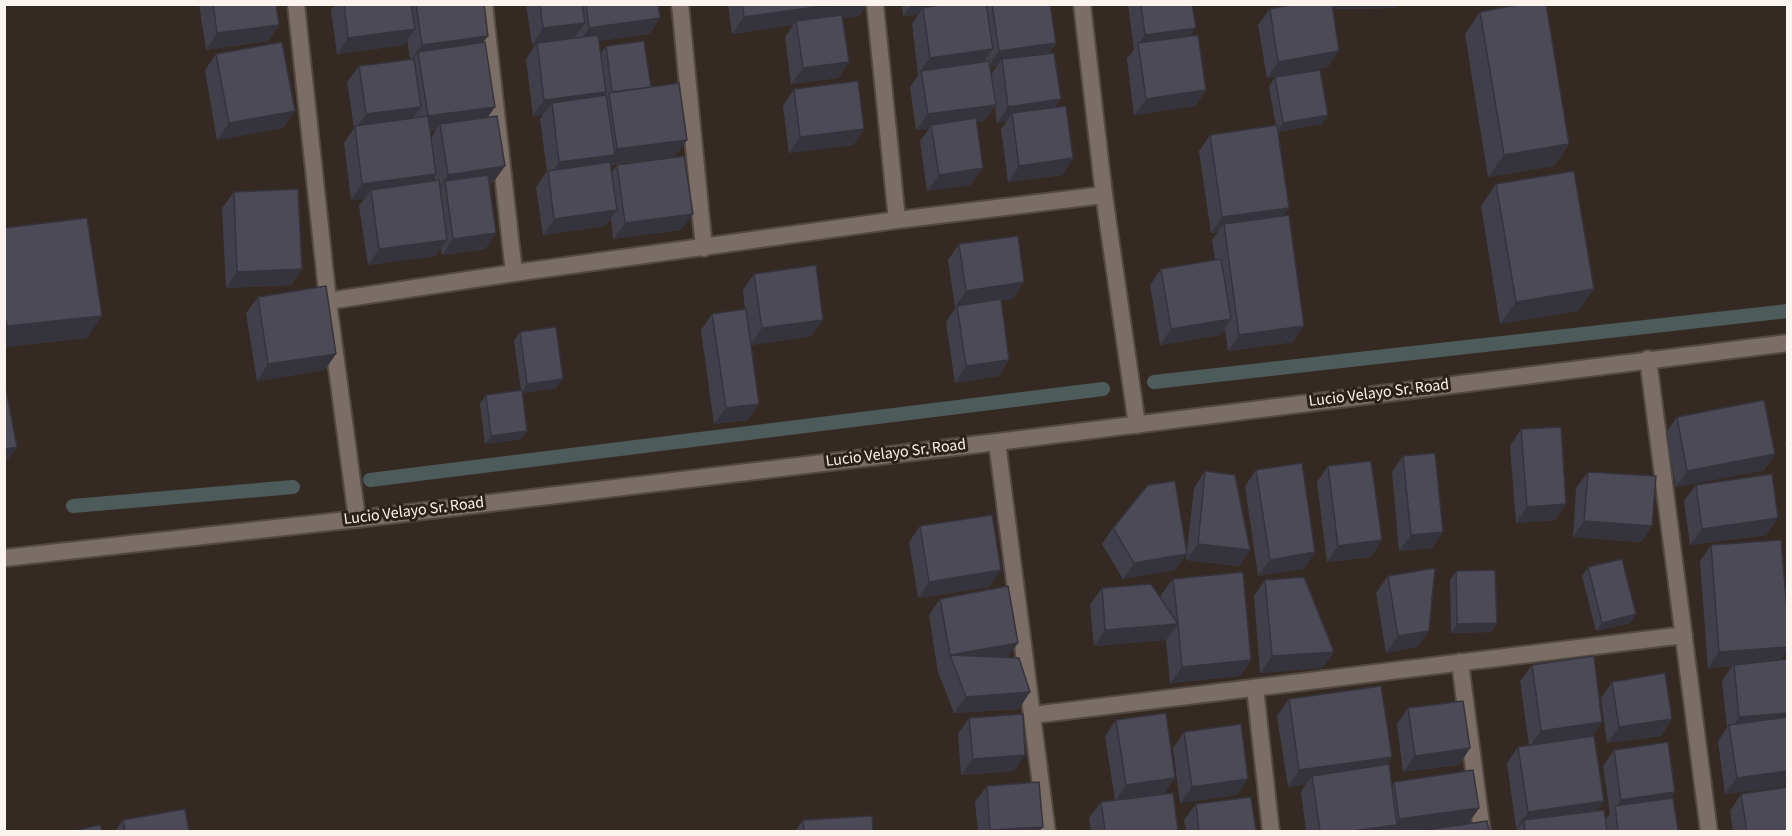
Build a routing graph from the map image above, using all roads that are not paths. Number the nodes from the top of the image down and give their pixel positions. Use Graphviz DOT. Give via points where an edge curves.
graph roads {
  1 [pos="296,4"];
  2 [pos="484,4"];
  3 [pos="680,4"];
  4 [pos="875,4"];
  5 [pos="1083,4"];
  6 [pos="1104,195"];
  7 [pos="897,220"];
  8 [pos="704,248"];
  9 [pos="514,273"];
  10 [pos="328,301"];
  11 [pos="1788,343"];
  12 [pos="1648,359"];
  13 [pos="1137,425"];
  14 [pos="997,442"];
  15 [pos="356,511"];
  16 [pos="4,558"];
  17 [pos="1684,635"];
  18 [pos="1460,662"];
  19 [pos="1255,688"];
  20 [pos="1033,715"];
  21 [pos="1047,831"];
  22 [pos="1271,831"];
  23 [pos="1482,831"];
  24 [pos="1709,831"];
  1 -- 10 [label="street"];
  2 -- 9 [label="street"];
  3 -- 8 [label="street"];
  4 -- 7 [label="street"];
  5 -- 6 [label="street"];
  6 -- 7 [label="street"];
  6 -- 13 [label="street"];
  7 -- 8 [label="street"];
  8 -- 9 [label="street"];
  9 -- 10 [label="street"];
  10 -- 15 [label="street"];
  11 -- 12 [label="street, Lucio Velayo Sr. Road"];
  12 -- 13 [label="street, Lucio Velayo Sr. Road"];
  12 -- 17 [label="street"];
  13 -- 14 [label="street, Lucio Velayo Sr. Road"];
  14 -- 15 [label="street, Lucio Velayo Sr. Road"];
  14 -- 20 [label="street"];
  15 -- 16 [label="street, Lucio Velayo Sr. Road"];
  17 -- 18 [label="street"];
  17 -- 24 [label="street"];
  18 -- 19 [label="street"];
  18 -- 23 [label="street"];
  19 -- 20 [label="street"];
  19 -- 22 [label="street"];
  20 -- 21 [label="street"];
}
